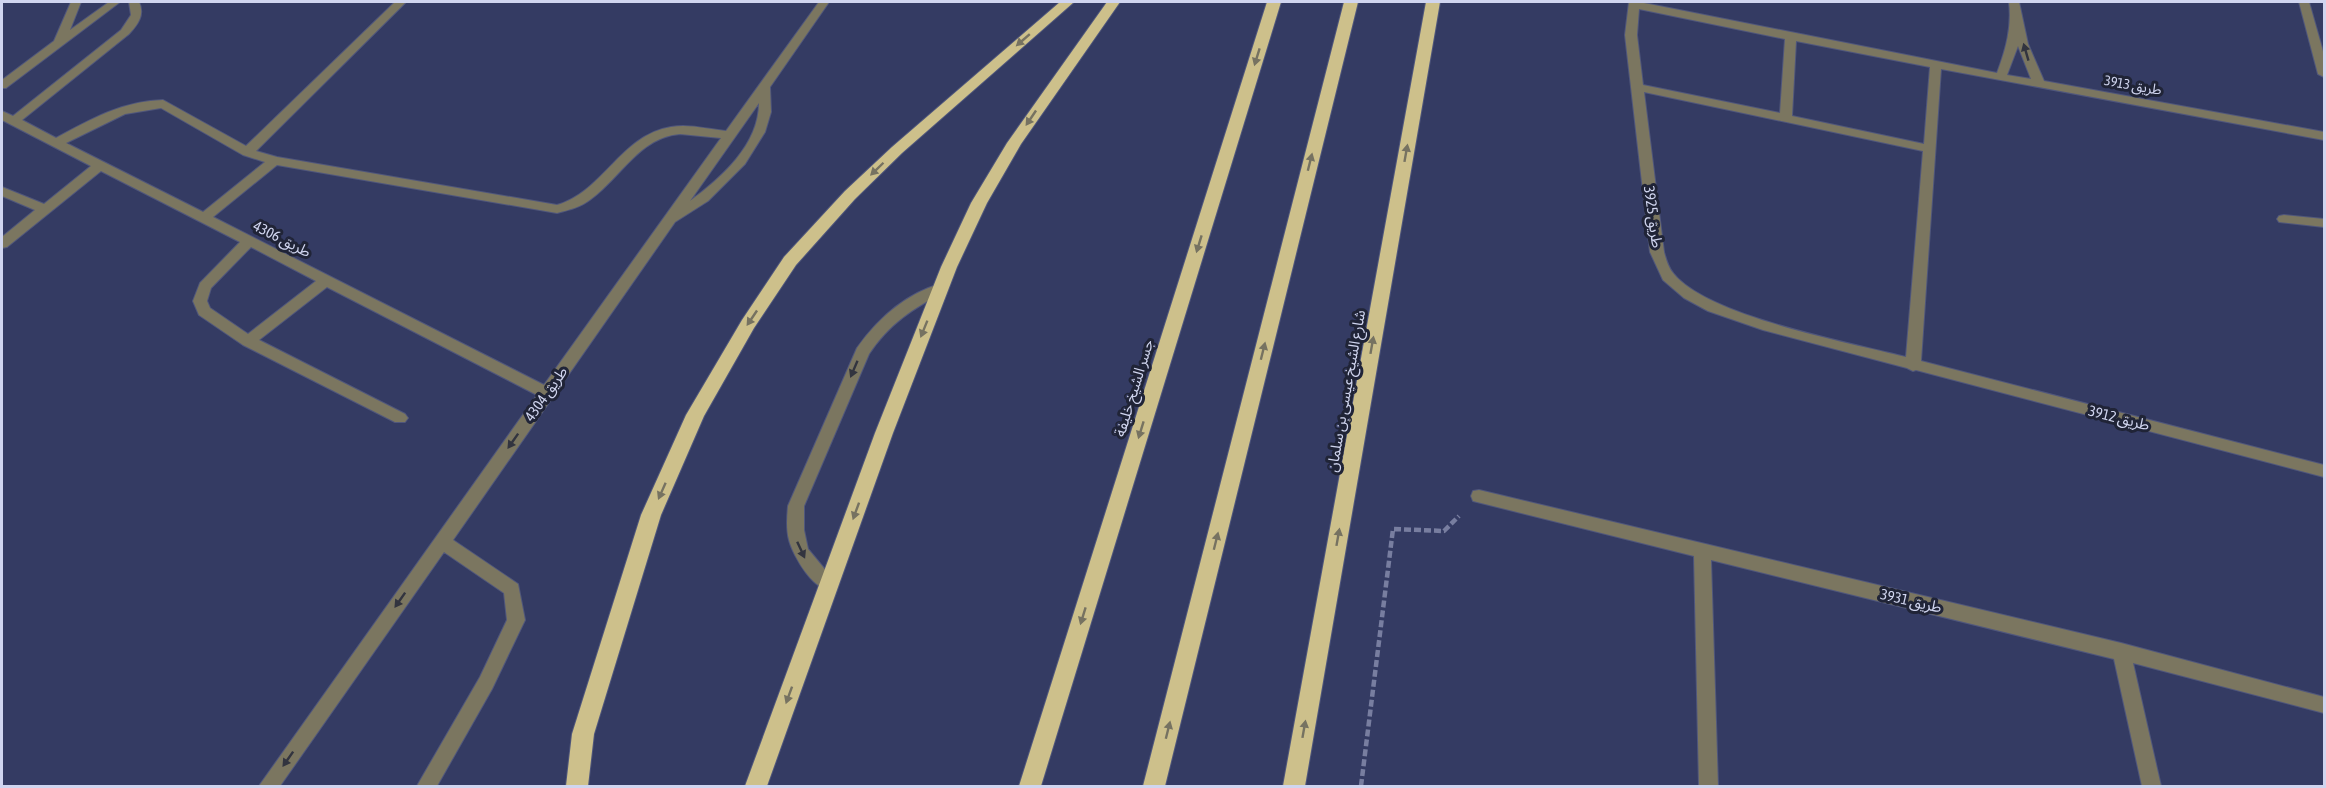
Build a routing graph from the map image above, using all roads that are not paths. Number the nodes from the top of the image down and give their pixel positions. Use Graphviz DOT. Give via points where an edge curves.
graph roads {
  1 [pos="76,2"];
  2 [pos="115,2"];
  3 [pos="134,2"];
  4 [pos="401,2"];
  5 [pos="824,2"];
  6 [pos="1067,2"];
  7 [pos="1113,2"];
  8 [pos="1274,2"];
  9 [pos="1351,2"];
  10 [pos="1433,2"];
  11 [pos="2014,2"];
  12 [pos="2304,2"];
  13 [pos="1634,4"];
  14 [pos="2016,19"];
  15 [pos="1791,36"];
  16 [pos="58,44"];
  17 [pos="1936,65"];
  18 [pos="2325,74"];
  19 [pos="2001,76"];
  20 [pos="2039,83"];
  21 [pos="2,85"];
  22 [pos="764,87"];
  23 [pos="1637,87"];
  24 [pos="8,118"];
  25 [pos="1786,118"];
  26 [pos="729,135"];
  27 [pos="2325,136"];
  28 [pos="56,143"];
  29 [pos="1930,149"];
  30 [pos="247,152"];
  31 [pos="275,161"];
  32 [pos="100,165"];
  33 [pos="2,191"];
  34 [pos="44,209"];
  35 [pos="204,218"];
  36 [pos="2284,219"];
  37 [pos="667,223"];
  38 [pos="2325,223"];
  39 [pos="249,241"];
  40 [pos="2,244"];
  41 [pos="327,280"];
  42 [pos="940,289"];
  43 [pos="248,342"];
  44 [pos="1913,366"];
  45 [pos="547,393"];
  46 [pos="400,418"];
  47 [pos="2325,471"];
  48 [pos="1479,496"];
  49 [pos="442,541"];
  50 [pos="1702,552"];
  51 [pos="829,584"];
  52 [pos="2121,651"];
  53 [pos="2325,705"];
  54 [pos="269,786"];
  55 [pos="427,786"];
  56 [pos="577,786"];
  57 [pos="756,786"];
  58 [pos="1030,786"];
  59 [pos="1154,786"];
  60 [pos="1294,786"];
  61 [pos="1708,786"];
  62 [pos="2151,786"];
  1 -- 16 [label="street"];
  2 -- 16 [label="street"];
  3 -- 24 [label="street" via="138,12 125,32"];
  4 -- 30 [label="street"];
  5 -- 22 [label="street, طريق 4304"];
  6 -- 56 [label="highway, one-way" via="850,195 790,261 748,324 695,415 651,515 583,734"];
  7 -- 42 [label="highway, one-way" via="1014,143 980,203"];
  8 -- 58 [label="highway, جسر الشيخ خليفة, one-way"];
  59 -- 9 [label="highway, one-way"];
  60 -- 10 [label="highway, شارع الشيخ عيسى بن سلمان, one-way"];
  11 -- 14 [label="street"];
  12 -- 18 [label="street"];
  13 -- 15 [label="street, طريق 3913"];
  13 -- 23 [label="street, طريق 3925" via="1631,35"];
  14 -- 19 [label="street" via="2011,51"];
  20 -- 14 [label="street, one-way" via="2030,68"];
  15 -- 17 [label="street, طريق 3913"];
  15 -- 25 [label="street"];
  16 -- 21 [label="street"];
  17 -- 19 [label="street, طريق 3913"];
  17 -- 29 [label="street"];
  19 -- 20 [label="street, طريق 3913"];
  20 -- 27 [label="street, طريق 3913"];
  22 -- 26 [label="street, طريق 4304"];
  22 -- 37 [label="street" via="764,113 755,141 735,170 706,197"];
  23 -- 25 [label="street"];
  23 -- 44 [label="street, طريق 3925" via="1657,252 1667,276 1720,311"];
  24 -- 28 [label="street, طريق 4306"];
  25 -- 29 [label="street"];
  26 -- 31 [label="street" via="671,130 655,135 582,200 558,209"];
  26 -- 37 [label="street, طريق 4304"];
  28 -- 30 [label="street" via="125,109 156,104 171,107"];
  28 -- 32 [label="street, طريق 4306"];
  29 -- 44 [label="street"];
  30 -- 31 [label="street"];
  31 -- 35 [label="street"];
  32 -- 34 [label="street"];
  32 -- 35 [label="street, طريق 4306"];
  33 -- 34 [label="street"];
  34 -- 40 [label="street"];
  35 -- 39 [label="street, طريق 4306"];
  36 -- 38 [label="street"];
  37 -- 45 [label="street, طريق 4304"];
  39 -- 41 [label="street, طريق 4306"];
  39 -- 43 [label="street" via="205,286 201,301 204,311"];
  41 -- 43 [label="street"];
  41 -- 45 [label="street, طريق 4306"];
  42 -- 51 [label="highway, one-way"];
  42 -- 51 [label="street, one-way" via="902,308 872,336 796,506 794,528 799,549 811,569"];
  43 -- 46 [label="street"];
  44 -- 47 [label="street, طريق 3912"];
  45 -- 49 [label="street, طريق 4304, one-way"];
  48 -- 50 [label="street, طريق 3931"];
  49 -- 54 [label="street, طريق 4304, one-way"];
  49 -- 55 [label="street" via="512,589 516,620"];
  50 -- 52 [label="street, طريق 3931"];
  50 -- 61 [label="street"];
  51 -- 57 [label="highway, one-way"];
  52 -- 53 [label="street, طريق 3931"];
  52 -- 62 [label="street"];
}
